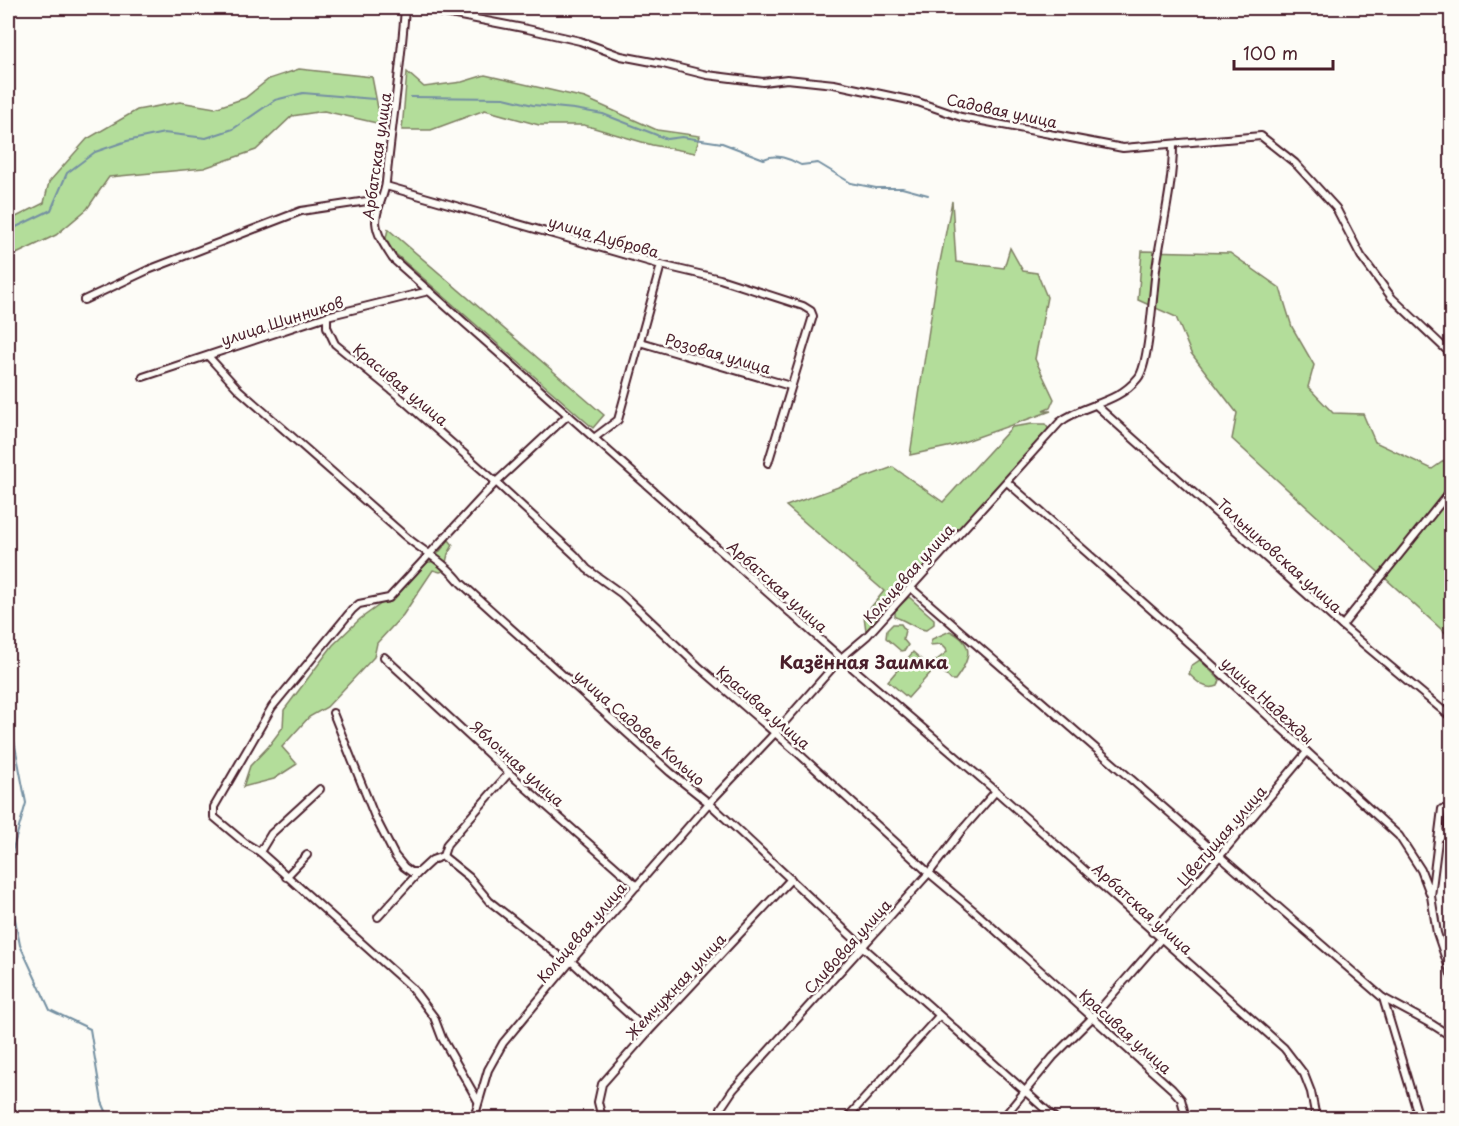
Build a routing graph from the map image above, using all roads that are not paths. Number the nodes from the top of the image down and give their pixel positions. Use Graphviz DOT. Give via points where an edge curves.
graph roads {
  1 [pos="13,8"];
  2 [pos="405,8"];
  3 [pos="418,8"];
  4 [pos="8,14"];
  5 [pos="1173,145"];
  6 [pos="386,186"];
  7 [pos="380,199"];
  8 [pos="661,265"];
  9 [pos="429,291"];
  10 [pos="84,300"];
  11 [pos="327,316"];
  12 [pos="640,342"];
  13 [pos="1452,355"];
  14 [pos="208,356"];
  15 [pos="143,377"];
  16 [pos="790,386"];
  17 [pos="1096,406"];
  18 [pos="568,415"];
  19 [pos="594,438"];
  20 [pos="768,463"];
  21 [pos="496,482"];
  22 [pos="1007,482"];
  23 [pos="1452,489"];
  24 [pos="431,554"];
  25 [pos="911,588"];
  26 [pos="1342,626"];
  27 [pos="384,657"];
  28 [pos="841,658"];
  29 [pos="333,714"];
  30 [pos="1452,718"];
  31 [pos="774,734"];
  32 [pos="1306,752"];
  33 [pos="510,774"];
  34 [pos="320,789"];
  35 [pos="996,791"];
  36 [pos="709,803"];
  37 [pos="1442,809"];
  38 [pos="1452,826"];
  39 [pos="1439,838"];
  40 [pos="260,852"];
  41 [pos="308,855"];
  42 [pos="443,856"];
  43 [pos="1219,857"];
  44 [pos="419,872"];
  45 [pos="929,873"];
  46 [pos="286,877"];
  47 [pos="791,879"];
  48 [pos="637,886"];
  49 [pos="1431,896"];
  50 [pos="378,917"];
  51 [pos="1152,932"];
  52 [pos="1160,940"];
  53 [pos="862,947"];
  54 [pos="571,961"];
  55 [pos="1452,977"];
  56 [pos="1383,998"];
  57 [pos="939,1016"];
  58 [pos="1092,1018"];
  59 [pos="648,1032"];
  60 [pos="1452,1037"];
  61 [pos="1026,1090"];
  62 [pos="478,1101"];
  63 [pos="1452,1113"];
  64 [pos="474,1119"];
  65 [pos="602,1119"];
  66 [pos="721,1119"];
  67 [pos="846,1119"];
  68 [pos="1003,1119"];
  69 [pos="1055,1119"];
  70 [pos="1186,1119"];
  71 [pos="1316,1119"];
  72 [pos="1419,1119"];
  73 [pos="1444,1119"];
  1 -- 4 [label="street"];
  2 -- 6 [label="street, Арбатская улица"];
  3 -- 5 [label="street, Садовая улица" via="534,31 707,75 763,82 787,79 834,84 918,102 961,117 1123,148"];
  5 -- 13 [label="street, Садовая улица" via="1261,136 1295,163 1336,208 1361,256 1392,298"];
  5 -- 17 [label="street, Кольцевая улица" via="1173,167 1140,376 1125,391"];
  6 -- 7 [label="street, Арбатская улица"];
  6 -- 8 [label="street, улица Дуброва"];
  7 -- 9 [label="street, Арбатская улица" via="376,222 381,241 393,259"];
  7 -- 10 [label="street" via="301,211 148,270"];
  8 -- 12 [label="street"];
  8 -- 16 [label="street, улица Дуброва" via="720,279 811,311 813,316"];
  9 -- 11 [label="street, улица Шинников"];
  9 -- 18 [label="street, Арбатская улица"];
  11 -- 14 [label="street, улица Шинников"];
  11 -- 21 [label="street, Красивая улица" via="327,327 335,344"];
  12 -- 16 [label="street, Розовая улица"];
  12 -- 19 [label="street" via="618,420"];
  14 -- 15 [label="street, улица Шинников"];
  14 -- 24 [label="street, улица Садовое Кольцо" via="256,406 405,536"];
  16 -- 20 [label="street"];
  17 -- 22 [label="street, Кольцевая улица" via="1073,412 1060,422"];
  17 -- 26 [label="street, Тальниковская улица"];
  18 -- 19 [label="street, Арбатская улица"];
  18 -- 21 [label="street"];
  19 -- 28 [label="street, Арбатская улица"];
  21 -- 24 [label="street"];
  21 -- 31 [label="street, Красивая улица" via="587,569 622,594"];
  22 -- 25 [label="street, Кольцевая улица"];
  22 -- 32 [label="street, улица Надежды"];
  23 -- 26 [label="street"];
  24 -- 36 [label="street, улица Садовое Кольцо" via="634,740"];
  24 -- 40 [label="street" via="389,598 359,604 352,610 272,707 238,763 214,807 214,817"];
  25 -- 28 [label="street, Кольцевая улица"];
  25 -- 43 [label="street"];
  26 -- 30 [label="street, Тальниковская улица"];
  27 -- 33 [label="street, Яблочная улица"];
  28 -- 31 [label="street, Кольцевая улица"];
  28 -- 35 [label="street, Арбатская улица"];
  29 -- 44 [label="street" via="395,856 411,872"];
  31 -- 36 [label="street, Кольцевая улица"];
  31 -- 45 [label="street, Красивая улица"];
  32 -- 43 [label="street, Цветущая улица"];
  32 -- 49 [label="street, улица Надежды" via="1399,836"];
  33 -- 42 [label="street" via="447,844"];
  33 -- 48 [label="street, Яблочная улица"];
  34 -- 40 [label="street" via="271,834"];
  35 -- 45 [label="street, Сливовая улица"];
  35 -- 51 [label="street, Арбатская улица"];
  36 -- 47 [label="street, улица Садовое Кольцо"];
  36 -- 48 [label="street, Кольцевая улица"];
  37 -- 39 [label="street"];
  38 -- 39 [label="street"];
  39 -- 49 [label="street"];
  40 -- 46 [label="street"];
  41 -- 46 [label="street"];
  42 -- 44 [label="street"];
  42 -- 54 [label="street" via="489,901 559,956"];
  43 -- 51 [label="street, Цветущая улица"];
  43 -- 56 [label="street"];
  44 -- 50 [label="street"];
  45 -- 53 [label="street, Сливовая улица"];
  45 -- 58 [label="street, Красивая улица"];
  46 -- 62 [label="street" via="412,988 434,1017"];
  47 -- 53 [label="street, улица Садовое Кольцо"];
  47 -- 59 [label="street, Жемчужная улица"];
  48 -- 54 [label="street, Кольцевая улица"];
  49 -- 55 [label="street, улица Надежды" via="1437,933"];
  51 -- 52 [label="street, Арбатская улица"];
  52 -- 58 [label="street"];
  52 -- 71 [label="street, Арбатская улица" via="1284,1048 1304,1074"];
  53 -- 57 [label="street, улица Садовое Кольцо"];
  53 -- 66 [label="street, Сливовая улица" via="734,1090 721,1108"];
  54 -- 59 [label="street"];
  54 -- 62 [label="street, Кольцевая улица" via="504,1042 488,1070"];
  56 -- 60 [label="street"];
  56 -- 72 [label="street"];
  57 -- 61 [label="street, улица Садовое Кольцо"];
  57 -- 67 [label="street"];
  58 -- 61 [label="street"];
  58 -- 70 [label="street, Красивая улица" via="1172,1089 1181,1099"];
  59 -- 65 [label="street, Жемчужная улица" via="602,1084 598,1102"];
  61 -- 68 [label="street"];
  61 -- 69 [label="street, улица Садовое Кольцо"];
  62 -- 64 [label="street, Кольцевая улица"];
  63 -- 73 [label="street"];
}
